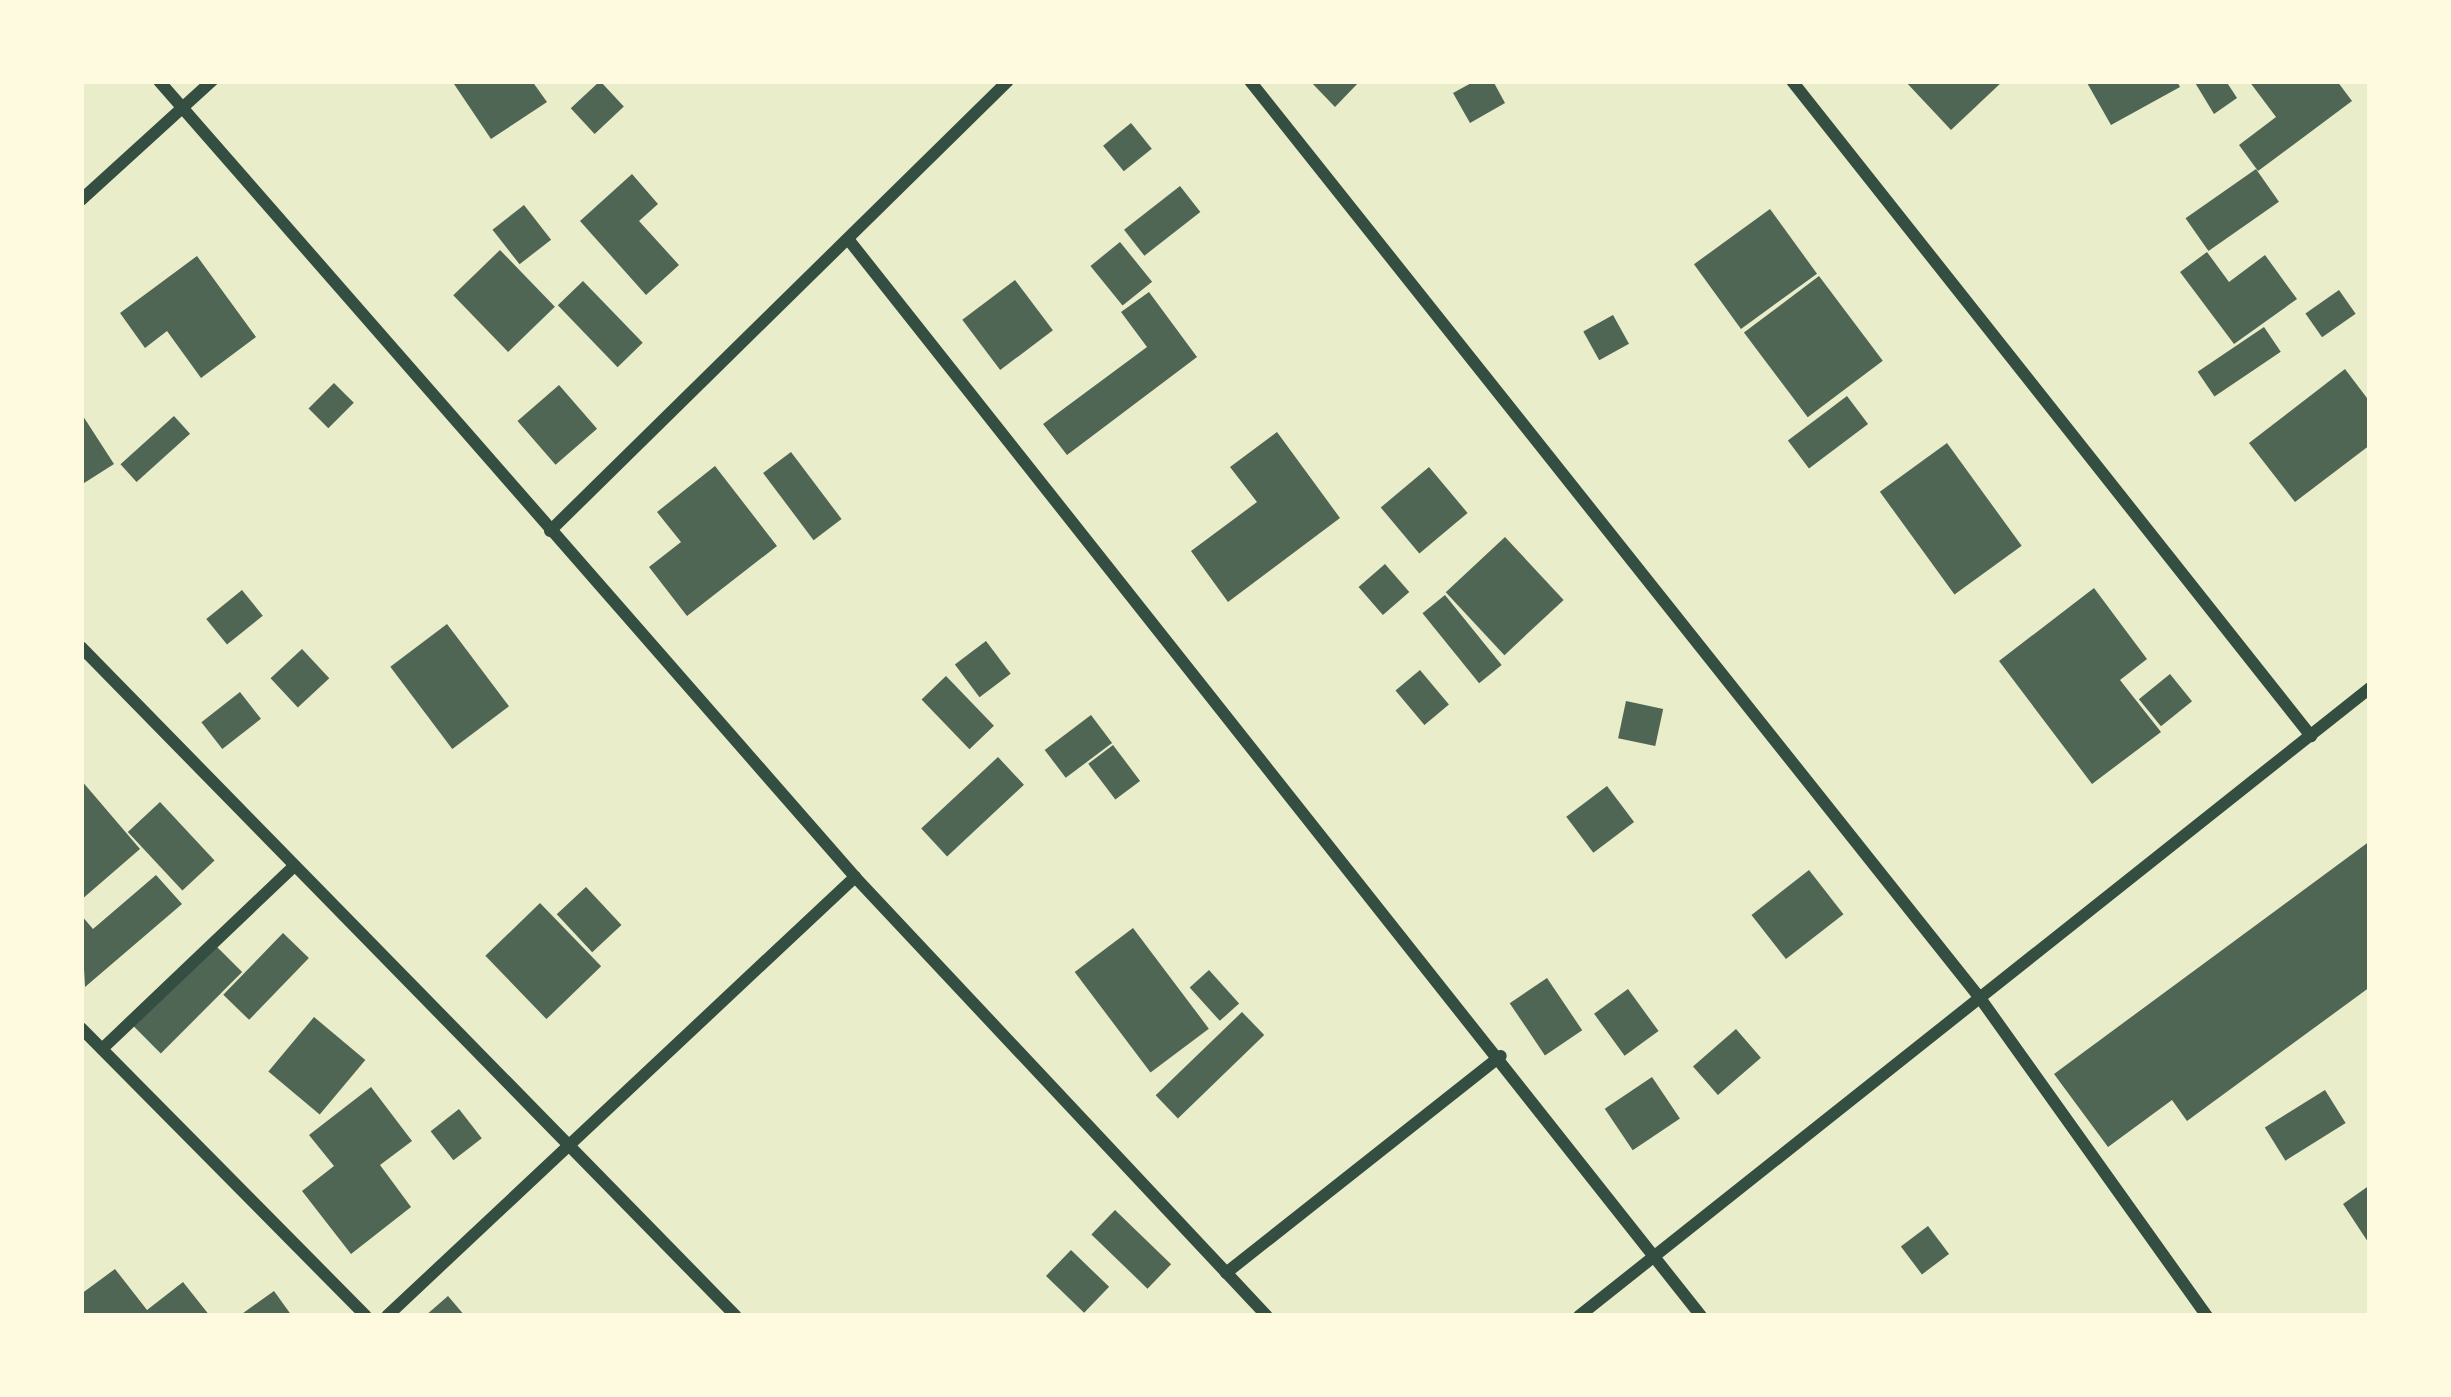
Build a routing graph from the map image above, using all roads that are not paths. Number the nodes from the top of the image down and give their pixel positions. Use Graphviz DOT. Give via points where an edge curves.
graph roads {
  1 [pos="160,81"];
  2 [pos="212,81"];
  3 [pos="1008,81"];
  4 [pos="1250,81"];
  5 [pos="1792,81"];
  6 [pos="182,108"];
  7 [pos="81,200"];
  8 [pos="848,239"];
  9 [pos="550,531"];
  10 [pos="81,647"];
  11 [pos="2370,688"];
  12 [pos="2311,736"];
  13 [pos="292,868"];
  14 [pos="855,877"];
  15 [pos="1980,998"];
  16 [pos="81,1028"];
  17 [pos="102,1049"];
  18 [pos="1501,1056"];
  19 [pos="574,1147"];
  20 [pos="1658,1252"];
  21 [pos="1226,1273"];
  22 [pos="366,1316"];
  23 [pos="386,1316"];
  24 [pos="736,1316"];
  25 [pos="1267,1316"];
  26 [pos="1579,1316"];
  27 [pos="1701,1316"];
  28 [pos="2206,1316"];
  1 -- 6 [label="street"];
  2 -- 6 [label="street"];
  3 -- 8 [label="street"];
  4 -- 15 [label="street"];
  5 -- 12 [label="street"];
  6 -- 7 [label="street"];
  6 -- 9 [label="street"];
  8 -- 9 [label="street"];
  8 -- 18 [label="street"];
  9 -- 14 [label="street"];
  10 -- 13 [label="street"];
  11 -- 12 [label="street"];
  12 -- 15 [label="street"];
  13 -- 17 [label="street"];
  13 -- 19 [label="street"];
  14 -- 19 [label="street"];
  14 -- 21 [label="street"];
  15 -- 20 [label="street"];
  15 -- 28 [label="street"];
  16 -- 17 [label="street"];
  17 -- 22 [label="street"];
  18 -- 20 [label="street"];
  18 -- 21 [label="street"];
  19 -- 23 [label="street"];
  19 -- 24 [label="street"];
  20 -- 26 [label="street"];
  20 -- 27 [label="street"];
  21 -- 25 [label="street"];
}
